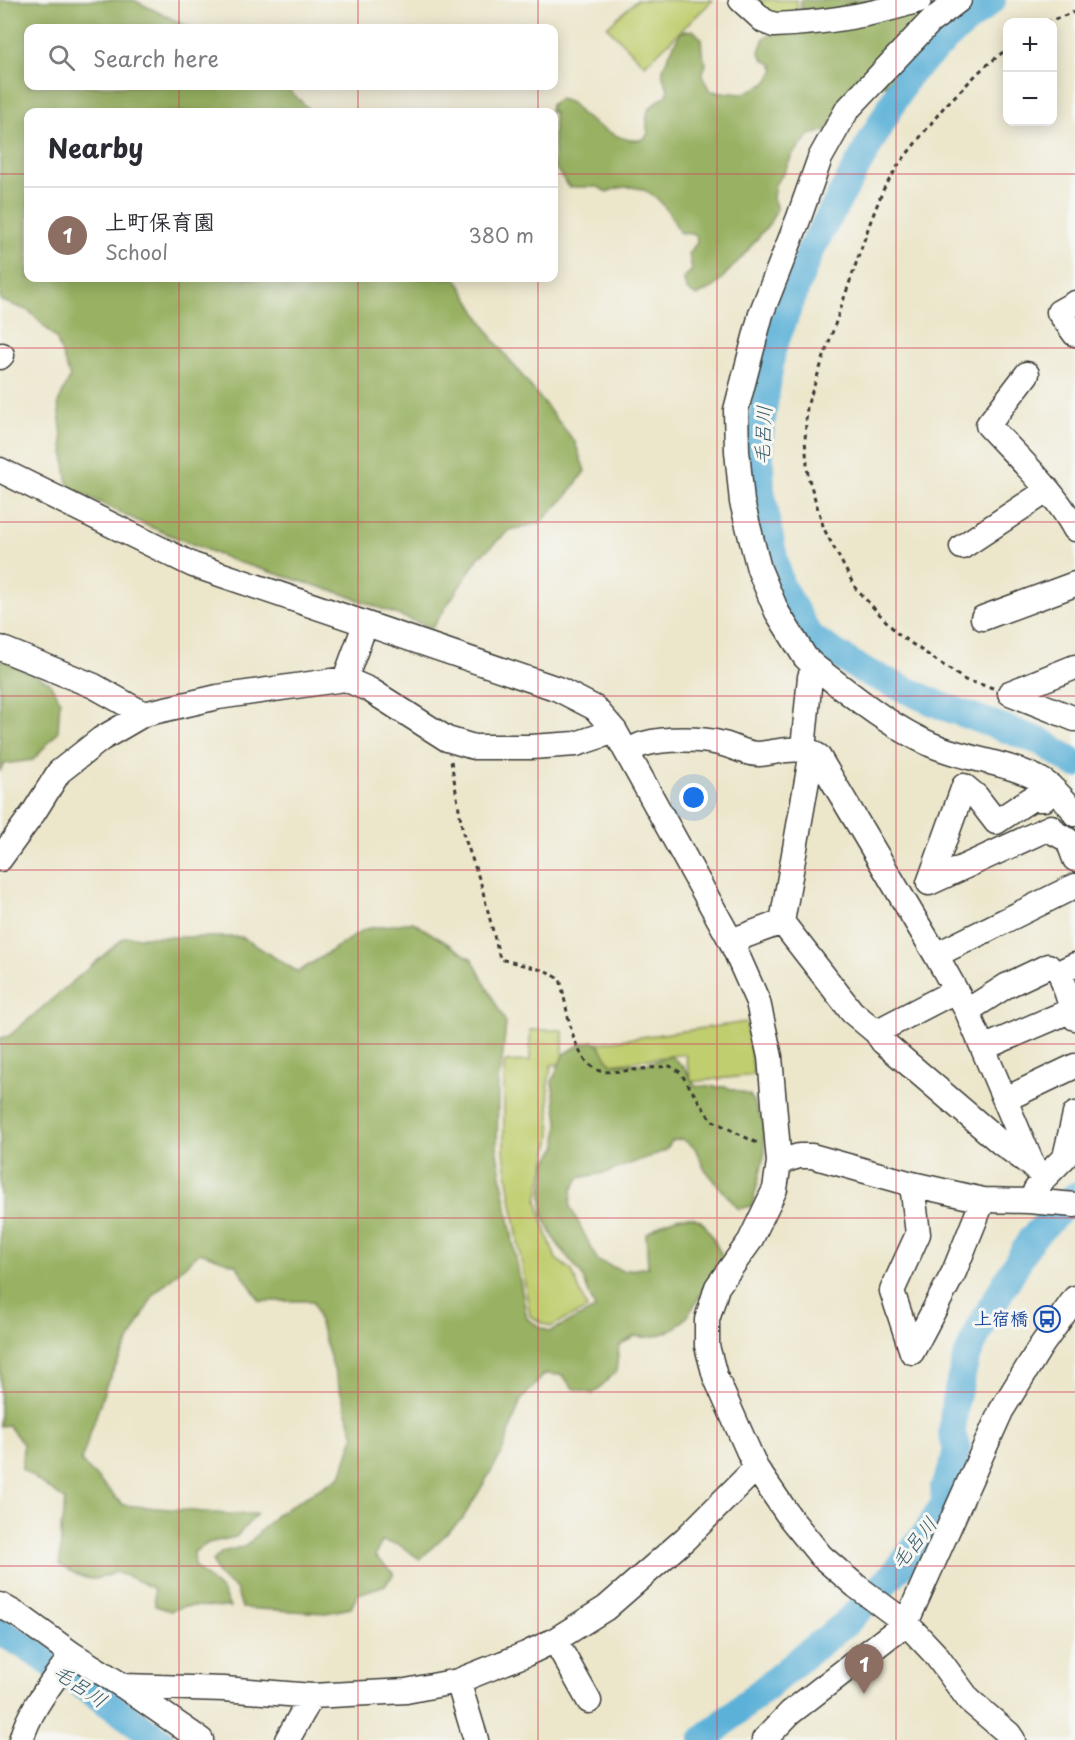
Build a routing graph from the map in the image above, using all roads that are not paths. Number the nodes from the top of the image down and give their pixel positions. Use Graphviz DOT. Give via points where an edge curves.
graph roads {
  1 [pos="741,0"];
  2 [pos="919,0"];
  3 [pos="959,0"];
  4 [pos="1075,303"];
  5 [pos="1075,334"];
  6 [pos="1027,374"];
  7 [pos="0,470"];
  8 [pos="1048,490"];
  9 [pos="1072,516"];
  10 [pos="962,547"];
  11 [pos="1075,584"];
  12 [pos="983,618"];
  13 [pos="365,625"];
  14 [pos="0,648"];
  15 [pos="814,666"];
  16 [pos="1075,667"];
  17 [pos="345,679"];
  18 [pos="144,714"];
  19 [pos="1075,719"];
  20 [pos="621,741"];
  21 [pos="808,751"];
  22 [pos="1050,786"];
  23 [pos="1075,814"];
  24 [pos="0,859"];
  25 [pos="1075,859"];
  26 [pos="929,883"];
  27 [pos="1075,886"];
  28 [pos="914,919"];
  29 [pos="782,922"];
  30 [pos="731,941"];
  31 [pos="936,955"];
  32 [pos="1075,964"];
  33 [pos="1048,966"];
  34 [pos="961,1001"];
  35 [pos="1074,1014"];
  36 [pos="876,1032"];
  37 [pos="983,1048"];
  38 [pos="1075,1066"];
  39 [pos="1006,1099"];
  40 [pos="1075,1114"];
  41 [pos="1070,1156"];
  42 [pos="779,1157"];
  43 [pos="1038,1172"];
  44 [pos="912,1184"];
  45 [pos="983,1200"];
  46 [pos="1036,1201"];
  47 [pos="1075,1205"];
  48 [pos="1075,1298"];
  49 [pos="756,1468"];
  50 [pos="0,1605"];
  51 [pos="901,1620"];
  52 [pos="555,1640"];
  53 [pos="69,1658"];
  54 [pos="458,1681"];
  55 [pos="123,1686"];
  56 [pos="312,1696"];
  57 [pos="589,1701"];
  58 [pos="21,1740"];
  59 [pos="201,1740"];
  60 [pos="288,1740"];
  61 [pos="476,1740"];
  62 [pos="765,1740"];
  63 [pos="1013,1740"];
  1 -- 2 [label="street" via="774,25 892,9"];
  3 -- 15 [label="street" via="930,22 847,110 820,158 761,314 736,410 742,502 759,569 777,612"];
  4 -- 5 [label="street" via="1059,312"];
  6 -- 8 [label="street" via="988,425"];
  7 -- 13 [label="street" via="193,565"];
  8 -- 9 [label="street"];
  8 -- 10 [label="street"];
  11 -- 12 [label="street"];
  13 -- 17 [label="street"];
  13 -- 20 [label="street" via="558,689 595,708"];
  14 -- 18 [label="street" via="94,686"];
  15 -- 21 [label="street" via="810,677"];
  15 -- 22 [label="street" via="893,725 931,745 1015,769"];
  16 -- 19 [label="street" via="1010,693"];
  17 -- 18 [label="street" via="218,697"];
  17 -- 20 [label="street" via="370,690 447,739 474,747"];
  18 -- 24 [label="street" via="101,739 59,772"];
  20 -- 21 [label="street" via="712,741 759,754"];
  20 -- 30 [label="street"];
  21 -- 28 [label="street" via="818,756"];
  21 -- 29 [label="street"];
  22 -- 23 [label="street"];
  22 -- 26 [label="street" via="1044,799 1031,799 996,822 964,786"];
  25 -- 26 [label="street" via="1068,840 1051,827"];
  26 -- 28 [label="street"];
  27 -- 31 [label="street"];
  28 -- 31 [label="street"];
  29 -- 30 [label="street"];
  29 -- 36 [label="street" via="852,1012"];
  30 -- 42 [label="street" via="758,1002 770,1057"];
  31 -- 34 [label="street"];
  32 -- 35 [label="street" via="1060,972"];
  33 -- 34 [label="street"];
  34 -- 36 [label="street"];
  34 -- 37 [label="street"];
  35 -- 37 [label="street"];
  36 -- 43 [label="street"];
  37 -- 39 [label="street"];
  38 -- 39 [label="street"];
  39 -- 43 [label="street"];
  40 -- 41 [label="street"];
  41 -- 43 [label="street"];
  42 -- 44 [label="street" via="812,1156"];
  42 -- 49 [label="street" via="775,1189 750,1241 717,1287 706,1320 707,1346 716,1376"];
  43 -- 46 [label="street"];
  44 -- 45 [label="street"];
  44 -- 45 [label="street" via="918,1234 892,1292 912,1352 954,1272"];
  45 -- 46 [label="street"];
  46 -- 47 [label="street"];
  48 -- 51 [label="street" via="1001,1411"];
  49 -- 51 [label="street" via="821,1556"];
  49 -- 52 [label="street" via="645,1576 606,1608"];
  50 -- 53 [label="street" via="21,1617"];
  51 -- 62 [label="street" via="790,1713"];
  51 -- 63 [label="street" via="935,1654 969,1700"];
  52 -- 54 [label="street"];
  52 -- 57 [label="street"];
  53 -- 55 [label="street"];
  53 -- 58 [label="street" via="35,1708"];
  54 -- 56 [label="street" via="406,1691"];
  54 -- 61 [label="street"];
  55 -- 56 [label="street"];
  55 -- 59 [label="street"];
  56 -- 60 [label="street"];
}
